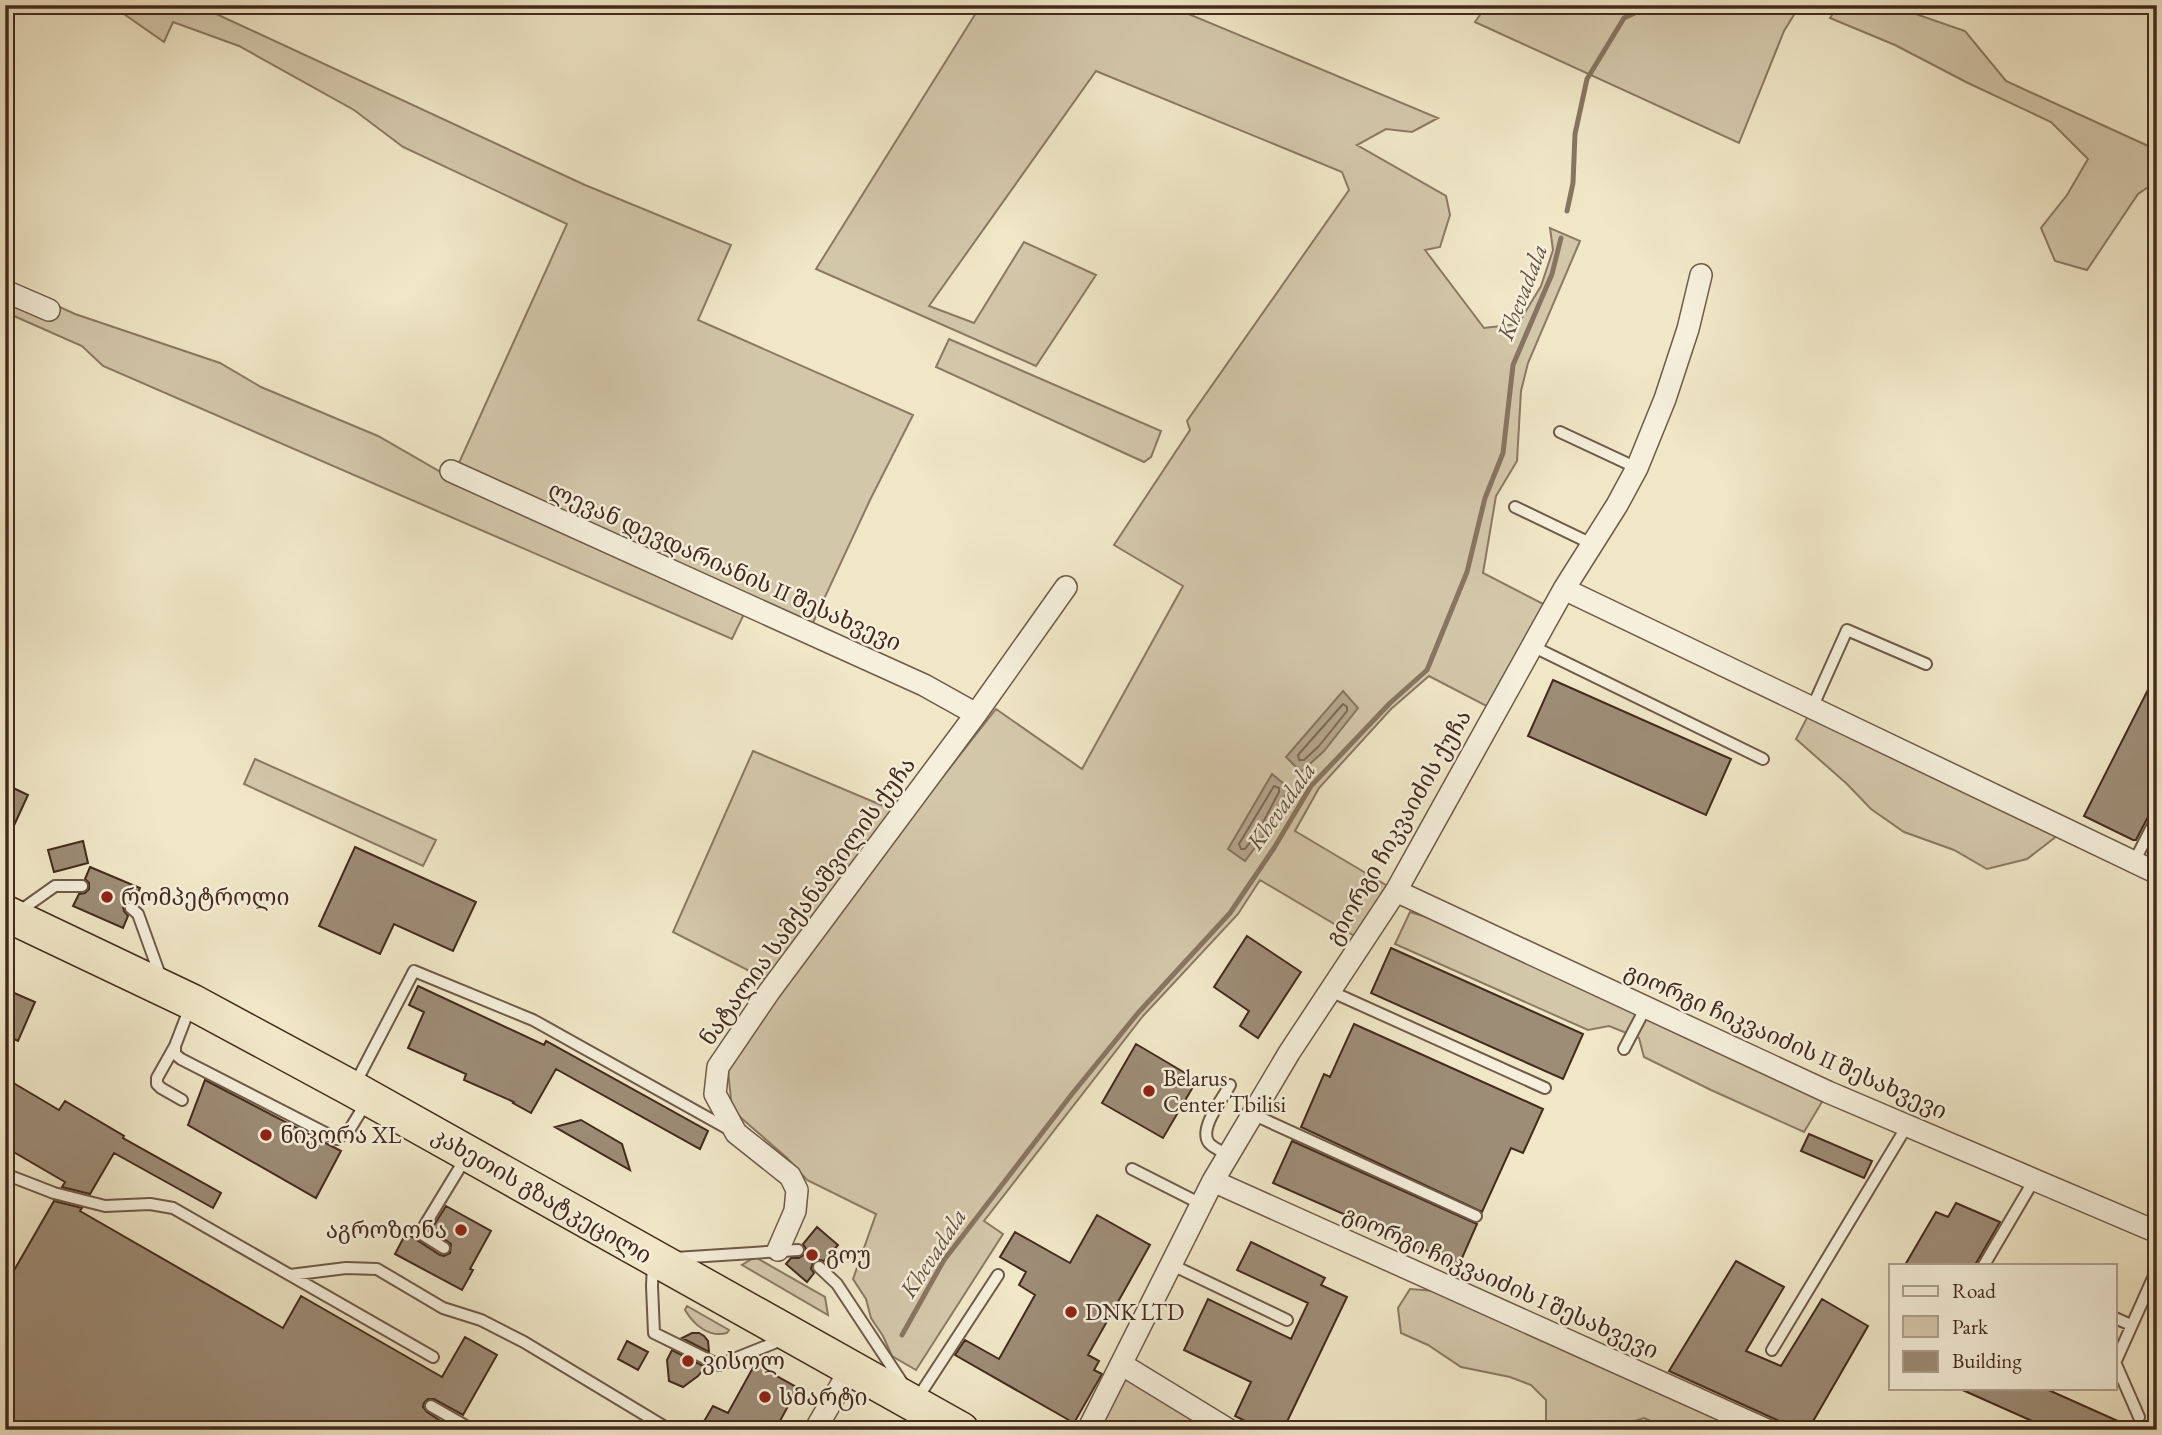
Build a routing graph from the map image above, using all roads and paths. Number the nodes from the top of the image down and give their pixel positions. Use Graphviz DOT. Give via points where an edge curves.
graph roads {
  1 [pos="1700,275"];
  2 [pos="5,291"];
  3 [pos="49,310"];
  4 [pos="1560,432"];
  5 [pos="1637,468"];
  6 [pos="451,471"];
  7 [pos="1515,507"];
  8 [pos="1592,544"];
  9 [pos="1066,587"];
  10 [pos="1564,589"];
  11 [pos="1532,646"];
  12 [pos="1926,664"];
  13 [pos="1812,708"];
  14 [pos="976,714"];
  15 [pos="1763,759"];
  16 [pos="2157,817"];
  17 [pos="2134,862"];
  18 [pos="2157,873"];
  19 [pos="82,886"];
  20 [pos="1396,891"];
  21 [pos="131,908"];
  22 [pos="9,914"];
  23 [pos="1330,991"];
  24 [pos="178,994"];
  25 [pos="1647,1007"];
  26 [pos="175,1046"];
  27 [pos="1624,1049"];
  28 [pos="1230,1085"];
  29 [pos="1545,1088"];
  30 [pos="361,1093"];
  31 [pos="182,1100"];
  32 [pos="1252,1114"];
  33 [pos="1907,1126"];
  34 [pos="736,1133"];
  35 [pos="468,1153"];
  36 [pos="1228,1155"];
  37 [pos="1132,1169"];
  38 [pos="5,1174"];
  39 [pos="2034,1180"];
  40 [pos="1213,1181"];
  41 [pos="1201,1204"];
  42 [pos="1476,1216"];
  43 [pos="2157,1232"];
  44 [pos="444,1248"];
  45 [pos="788,1250"];
  46 [pos="654,1259"];
  47 [pos="1170,1264"];
  48 [pos="1985,1264"];
  49 [pos="820,1267"];
  50 [pos="2157,1269"];
  51 [pos="290,1275"];
  52 [pos="998,1275"];
  53 [pos="2116,1318"];
  54 [pos="1287,1320"];
  55 [pos="2131,1325"];
  56 [pos="794,1335"];
  57 [pos="1772,1350"];
  58 [pos="433,1357"];
  59 [pos="2116,1360"];
  60 [pos="1121,1364"];
  61 [pos="2116,1364"];
  62 [pos="850,1368"];
  63 [pos="915,1403"];
  64 [pos="431,1406"];
  65 [pos="2139,1417"];
  66 [pos="666,1429"];
  67 [pos="473,1430"];
  68 [pos="815,1430"];
  69 [pos="961,1430"];
  70 [pos="1088,1430"];
  71 [pos="1229,1430"];
  72 [pos="1767,1430"];
  1 -- 5 [label="street, გიორგი ჩიკვაიძის ქუჩა" via="1688,330"];
  2 -- 3 [label="street"];
  4 -- 5 [label="lane"];
  5 -- 8 [label="street, გიორგი ჩიკვაიძის ქუჩა"];
  6 -- 14 [label="street, ლევან დევდარიანის II შესახვევი" via="924,685"];
  7 -- 8 [label="lane"];
  8 -- 10 [label="street, გიორგი ჩიკვაიძის ქუჩა"];
  9 -- 14 [label="street, ნატალია სამქანაშვილის ქუჩა"];
  10 -- 11 [label="street, გიორგი ჩიკვაიძის ქუჩა"];
  10 -- 13 [label="street"];
  11 -- 15 [label="lane"];
  11 -- 20 [label="street, გიორგი ჩიკვაიძის ქუჩა"];
  12 -- 13 [label="lane" via="1847,629"];
  13 -- 17 [label="street"];
  14 -- 34 [label="street, ნატალია სამქანაშვილის ქუჩა" via="769,992 718,1068 715,1094"];
  16 -- 17 [label="lane"];
  17 -- 18 [label="street"];
  19 -- 22 [label="lane" via="55,886"];
  20 -- 23 [label="street, გიორგი ჩიკვაიძის ქუჩა"];
  20 -- 25 [label="street, გიორგი ჩიკვაიძის II შესახვევი"];
  21 -- 24 [label="lane"];
  22 -- 24 [label="highway, კახეთის გზატკეცილი"];
  23 -- 29 [label="lane"];
  23 -- 32 [label="street, გიორგი ჩიკვაიძის ქუჩა"];
  24 -- 26 [label="lane"];
  24 -- 30 [label="highway, კახეთის გზატკეცილი"];
  25 -- 27 [label="lane"];
  25 -- 33 [label="street, გიორგი ჩიკვაიძის II შესახვევი"];
  26 -- 30 [label="lane" via="181,1059 337,1139 349,1129"];
  26 -- 31 [label="lane" via="157,1083"];
  28 -- 36 [label="lane" via="1206,1126 1209,1144"];
  30 -- 34 [label="lane" via="414,971 533,1020"];
  30 -- 35 [label="highway, კახეთის გზატკეცილი"];
  32 -- 36 [label="street, გიორგი ჩიკვაიძის ქუჩა"];
  32 -- 42 [label="lane"];
  33 -- 39 [label="street, გიორგი ჩიკვაიძის II შესახვევი"];
  33 -- 57 [label="lane"];
  34 -- 45 [label="street, ნატალია სამქანაშვილის ქუჩა" via="790,1176 797,1190"];
  35 -- 44 [label="lane" via="420,1233"];
  35 -- 46 [label="highway, კახეთის გზატკეცილი"];
  36 -- 40 [label="street, გიორგი ჩიკვაიძის ქუჩა"];
  37 -- 41 [label="lane"];
  38 -- 51 [label="lane" via="105,1206 173,1208"];
  39 -- 43 [label="street, გიორგი ჩიკვაიძის II შესახვევი"];
  39 -- 48 [label="lane"];
  40 -- 41 [label="street, გიორგი ჩიკვაიძის ქუჩა"];
  40 -- 72 [label="street, გიორგი ჩიკვაიძის I შესახვევი"];
  41 -- 47 [label="street, გიორგი ჩიკვაიძის ქუჩა"];
  45 -- 46 [label="lane, ნატალია სამქანაშვილის ქუჩა"];
  46 -- 56 [label="highway, კახეთის გზატკეცილი"];
  46 -- 56 [label="lane" via="654,1333 719,1365"];
  47 -- 54 [label="lane"];
  47 -- 60 [label="street, გიორგი ჩიკვაიძის ქუჩა"];
  49 -- 63 [label="lane" via="837,1284"];
  50 -- 55 [label="lane"];
  51 -- 58 [label="lane"];
  51 -- 66 [label="lane" via="377,1269 443,1308 481,1320 524,1342"];
  52 -- 63 [label="lane"];
  53 -- 55 [label="lane"];
  55 -- 59 [label="lane"];
  56 -- 62 [label="highway, კახეთის გზატკეცილი"];
  60 -- 70 [label="street, გიორგი ჩიკვაიძის ქუჩა"];
  60 -- 71 [label="street"];
  61 -- 65 [label="lane"];
  62 -- 63 [label="highway, კახეთის გზატკეცილი"];
  62 -- 68 [label="street"];
  63 -- 69 [label="highway, კახეთის გზატკეცილი"];
  64 -- 67 [label="lane"];
}
